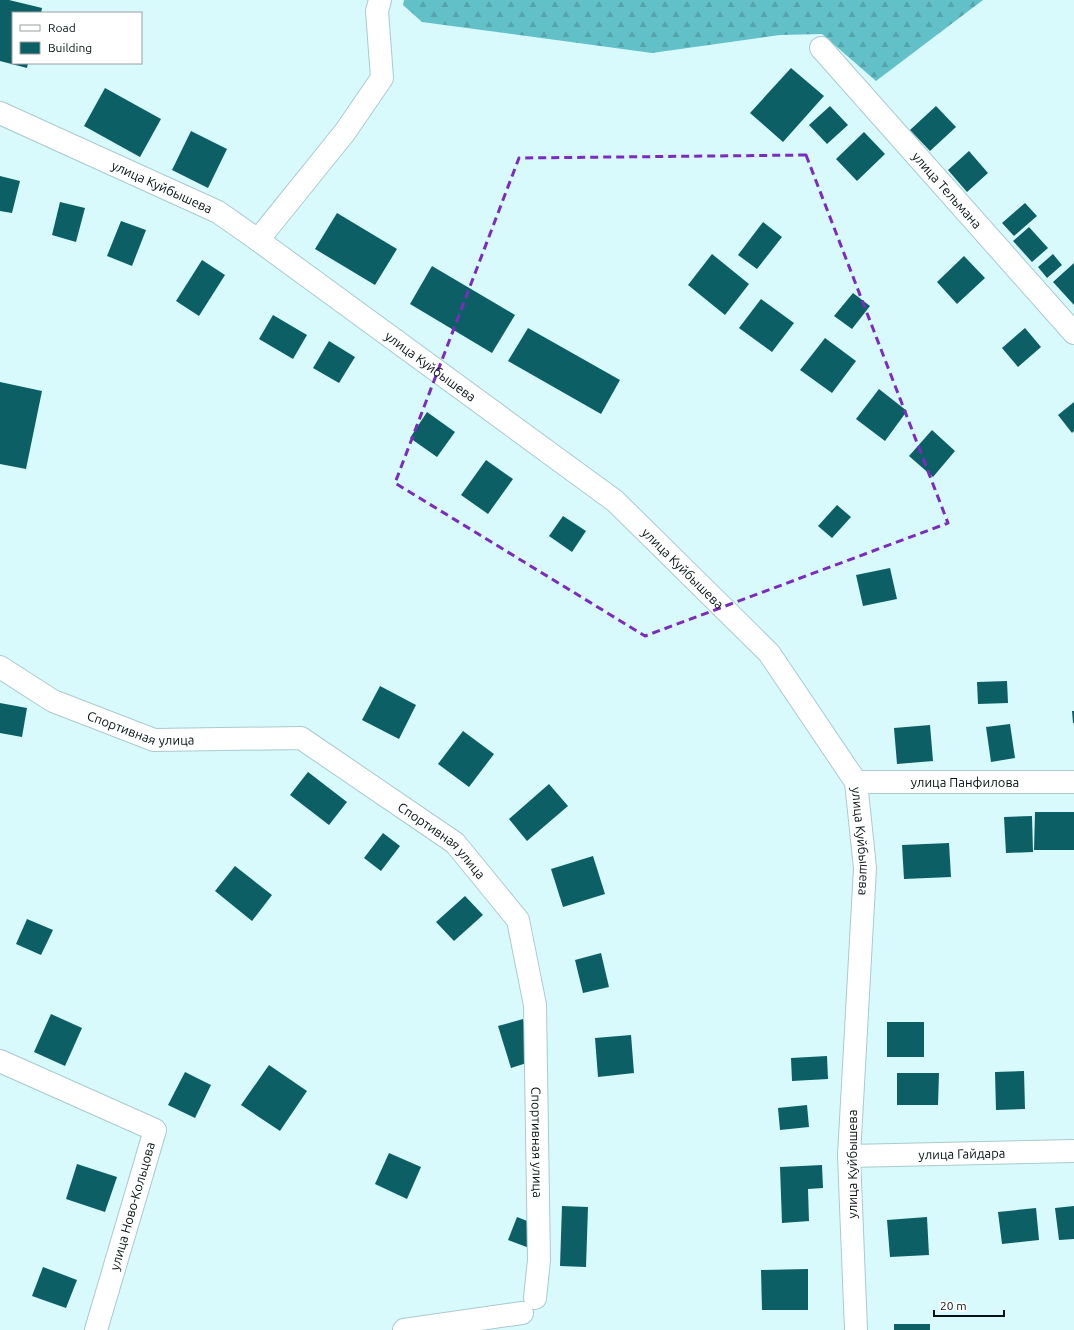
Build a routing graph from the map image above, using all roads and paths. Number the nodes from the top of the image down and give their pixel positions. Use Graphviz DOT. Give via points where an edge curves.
graph roads {
  1 [pos="374,4"];
  2 [pos="821,48"];
  3 [pos="0,113"];
  4 [pos="258,240"];
  5 [pos="1074,333"];
  6 [pos="0,667"];
  7 [pos="856,782"];
  8 [pos="1074,782"];
  9 [pos="0,1061"];
  10 [pos="1074,1152"];
  11 [pos="849,1156"];
  12 [pos="96,1330"];
  13 [pos="404,1330"];
  14 [pos="856,1330"];
  1 -- 4 [label="street" via="382,78 345,132"];
  2 -- 5 [label="street, улица Тельмана"];
  3 -- 4 [label="street, улица Куйбышева" via="218,212"];
  4 -- 7 [label="street, улица Куйбышева" via="615,501 769,653"];
  6 -- 13 [label="street, Спортивная улица" via="53,701 154,740 301,738 455,842 518,920 535,1006 539,1260 528,1306"];
  7 -- 8 [label="street, улица Панфилова"];
  7 -- 11 [label="street, улица Куйбышева" via="865,868"];
  9 -- 12 [label="street, улица Ново-Кольцова" via="155,1130"];
  10 -- 11 [label="street, улица Гайдара"];
  11 -- 14 [label="street, улица Куйбышева"];
}
